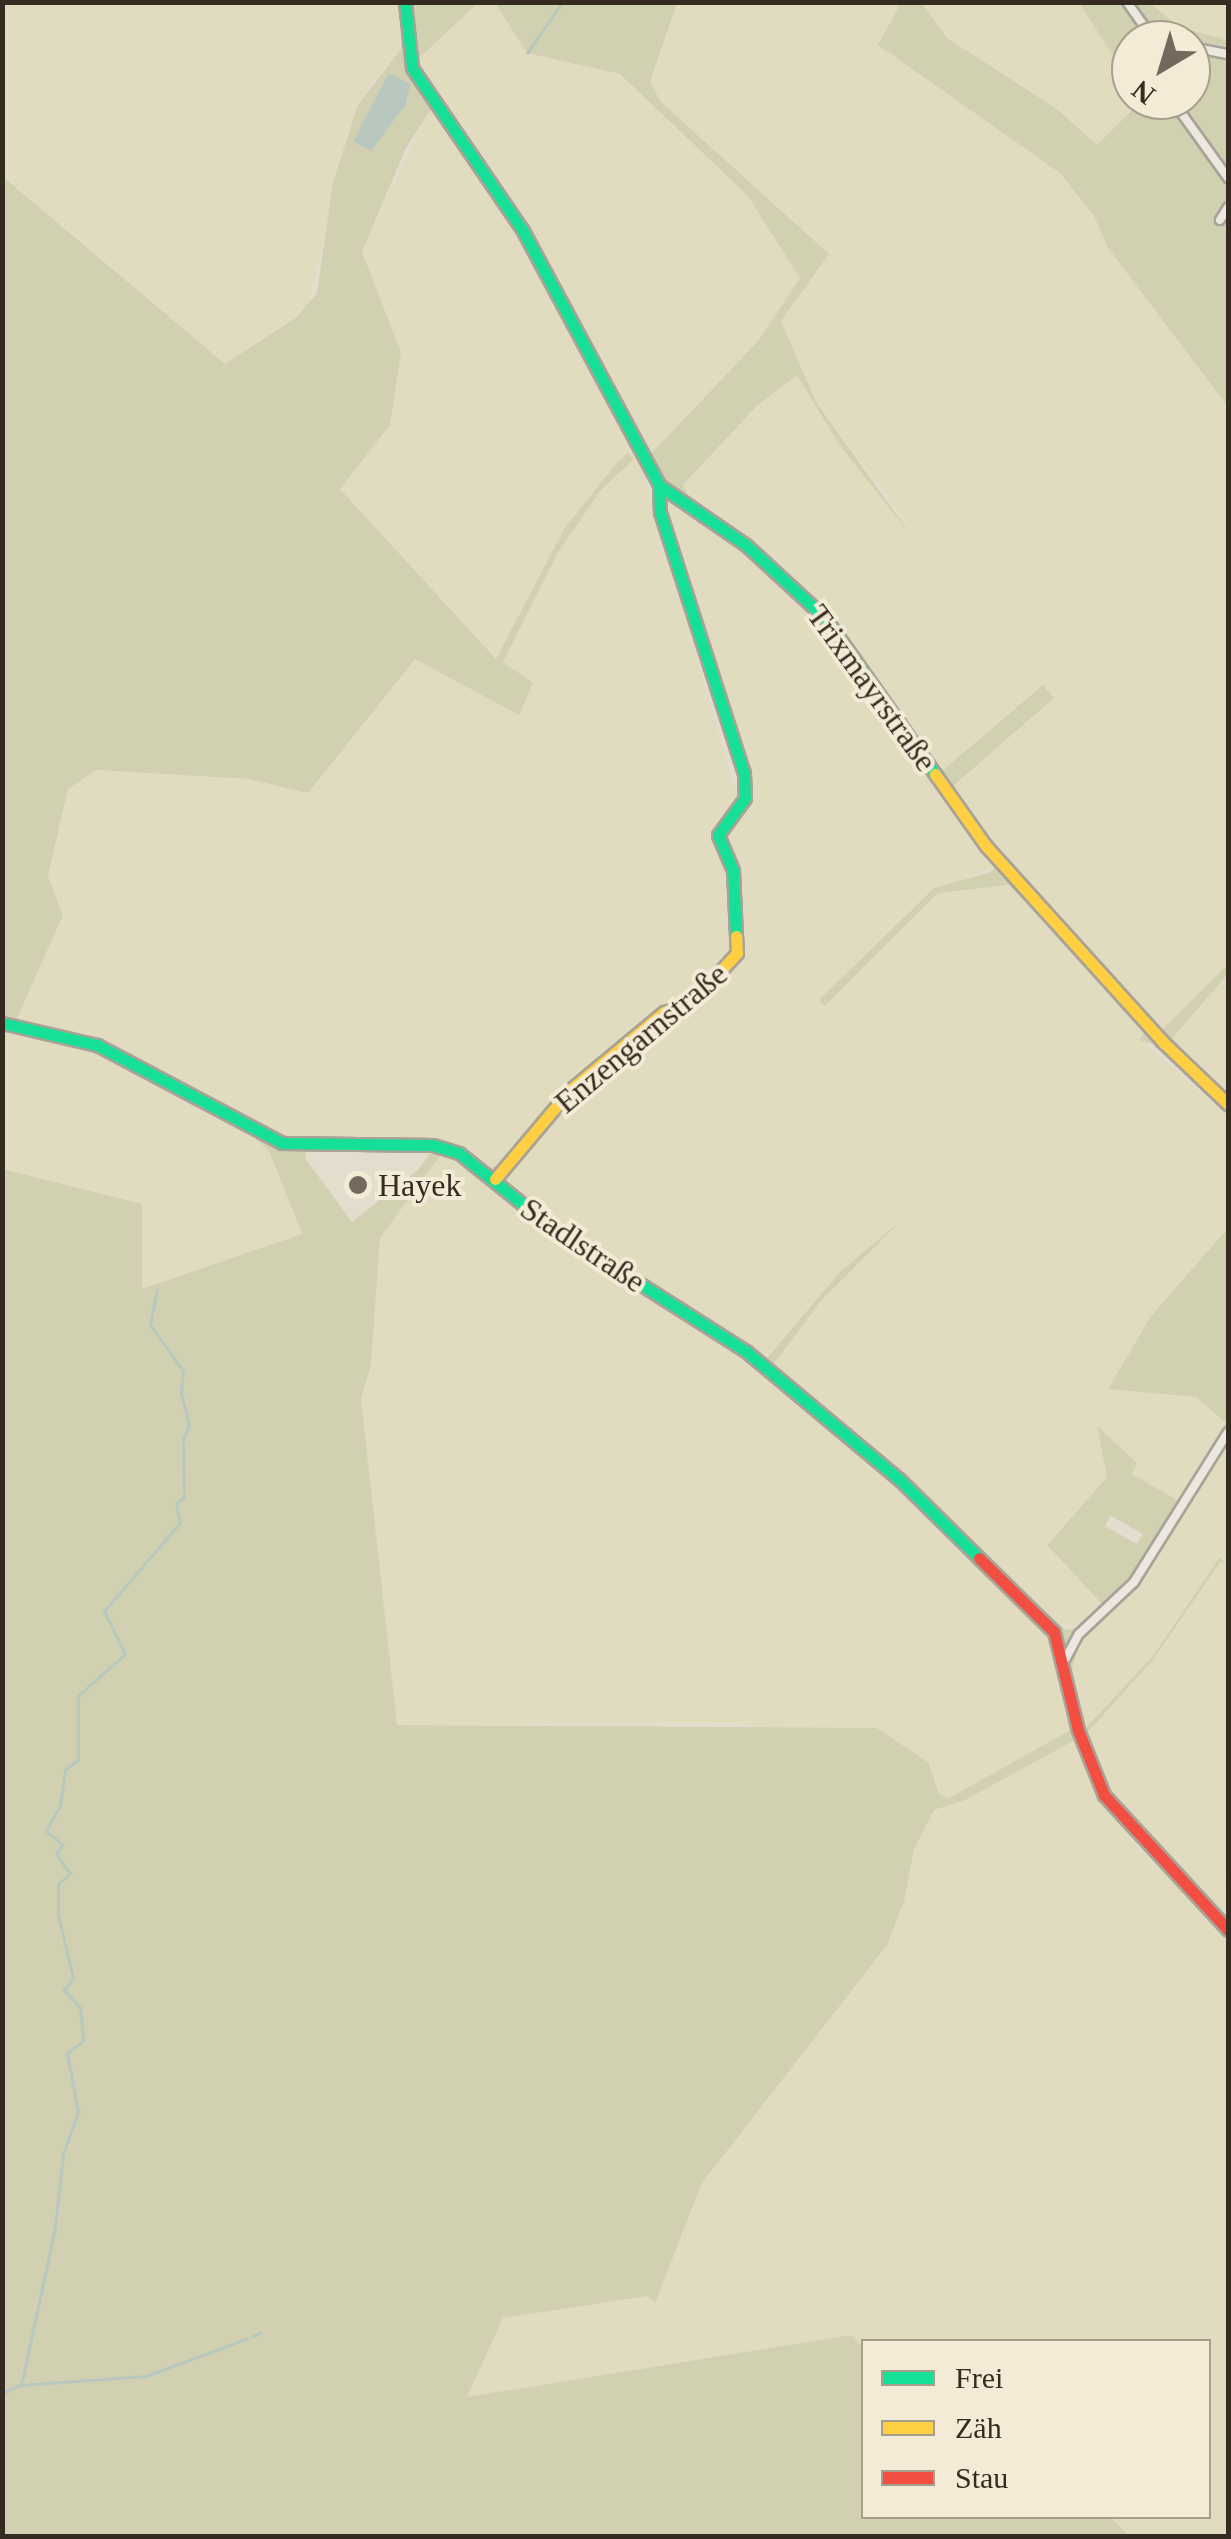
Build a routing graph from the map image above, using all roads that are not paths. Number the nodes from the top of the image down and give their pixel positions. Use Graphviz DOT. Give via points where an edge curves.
graph roads {
  1 [pos="404,2"];
  2 [pos="1186,120"];
  3 [pos="1228,178"];
  4 [pos="1228,207"];
  5 [pos="1220,220"];
  6 [pos="659,484"];
  7 [pos="2,1023"];
  8 [pos="1228,1104"];
  9 [pos="495,1179"];
  10 [pos="1228,1432"];
  11 [pos="1054,1632"];
  12 [pos="1079,1634"];
  13 [pos="1066,1658"];
  14 [pos="1228,1930"];
  1 -- 6 [label="street, Trixmayrstraße" via="412,68 523,231"];
  2 -- 3 [label="street"];
  4 -- 5 [label="street"];
  6 -- 8 [label="street, Trixmayrstraße" via="746,545 825,618 986,846 1162,1042"];
  6 -- 9 [label="street, Enzengarnstraße" via="660,512 744,774 745,798 718,835 734,870 737,954 690,1004 664,1012 570,1090"];
  7 -- 9 [label="street, Stadlstraße" via="97,1045 282,1142 442,1146"];
  9 -- 11 [label="street, Stadlstraße" via="552,1228 794,1388 900,1480"];
  10 -- 12 [label="street" via="1134,1582"];
  11 -- 12 [label="street"];
  11 -- 13 [label="street, Stadlstraße"];
  12 -- 13 [label="street"];
  13 -- 14 [label="street, Stadlstraße" via="1078,1730 1104,1795 1134,1836"];
}
